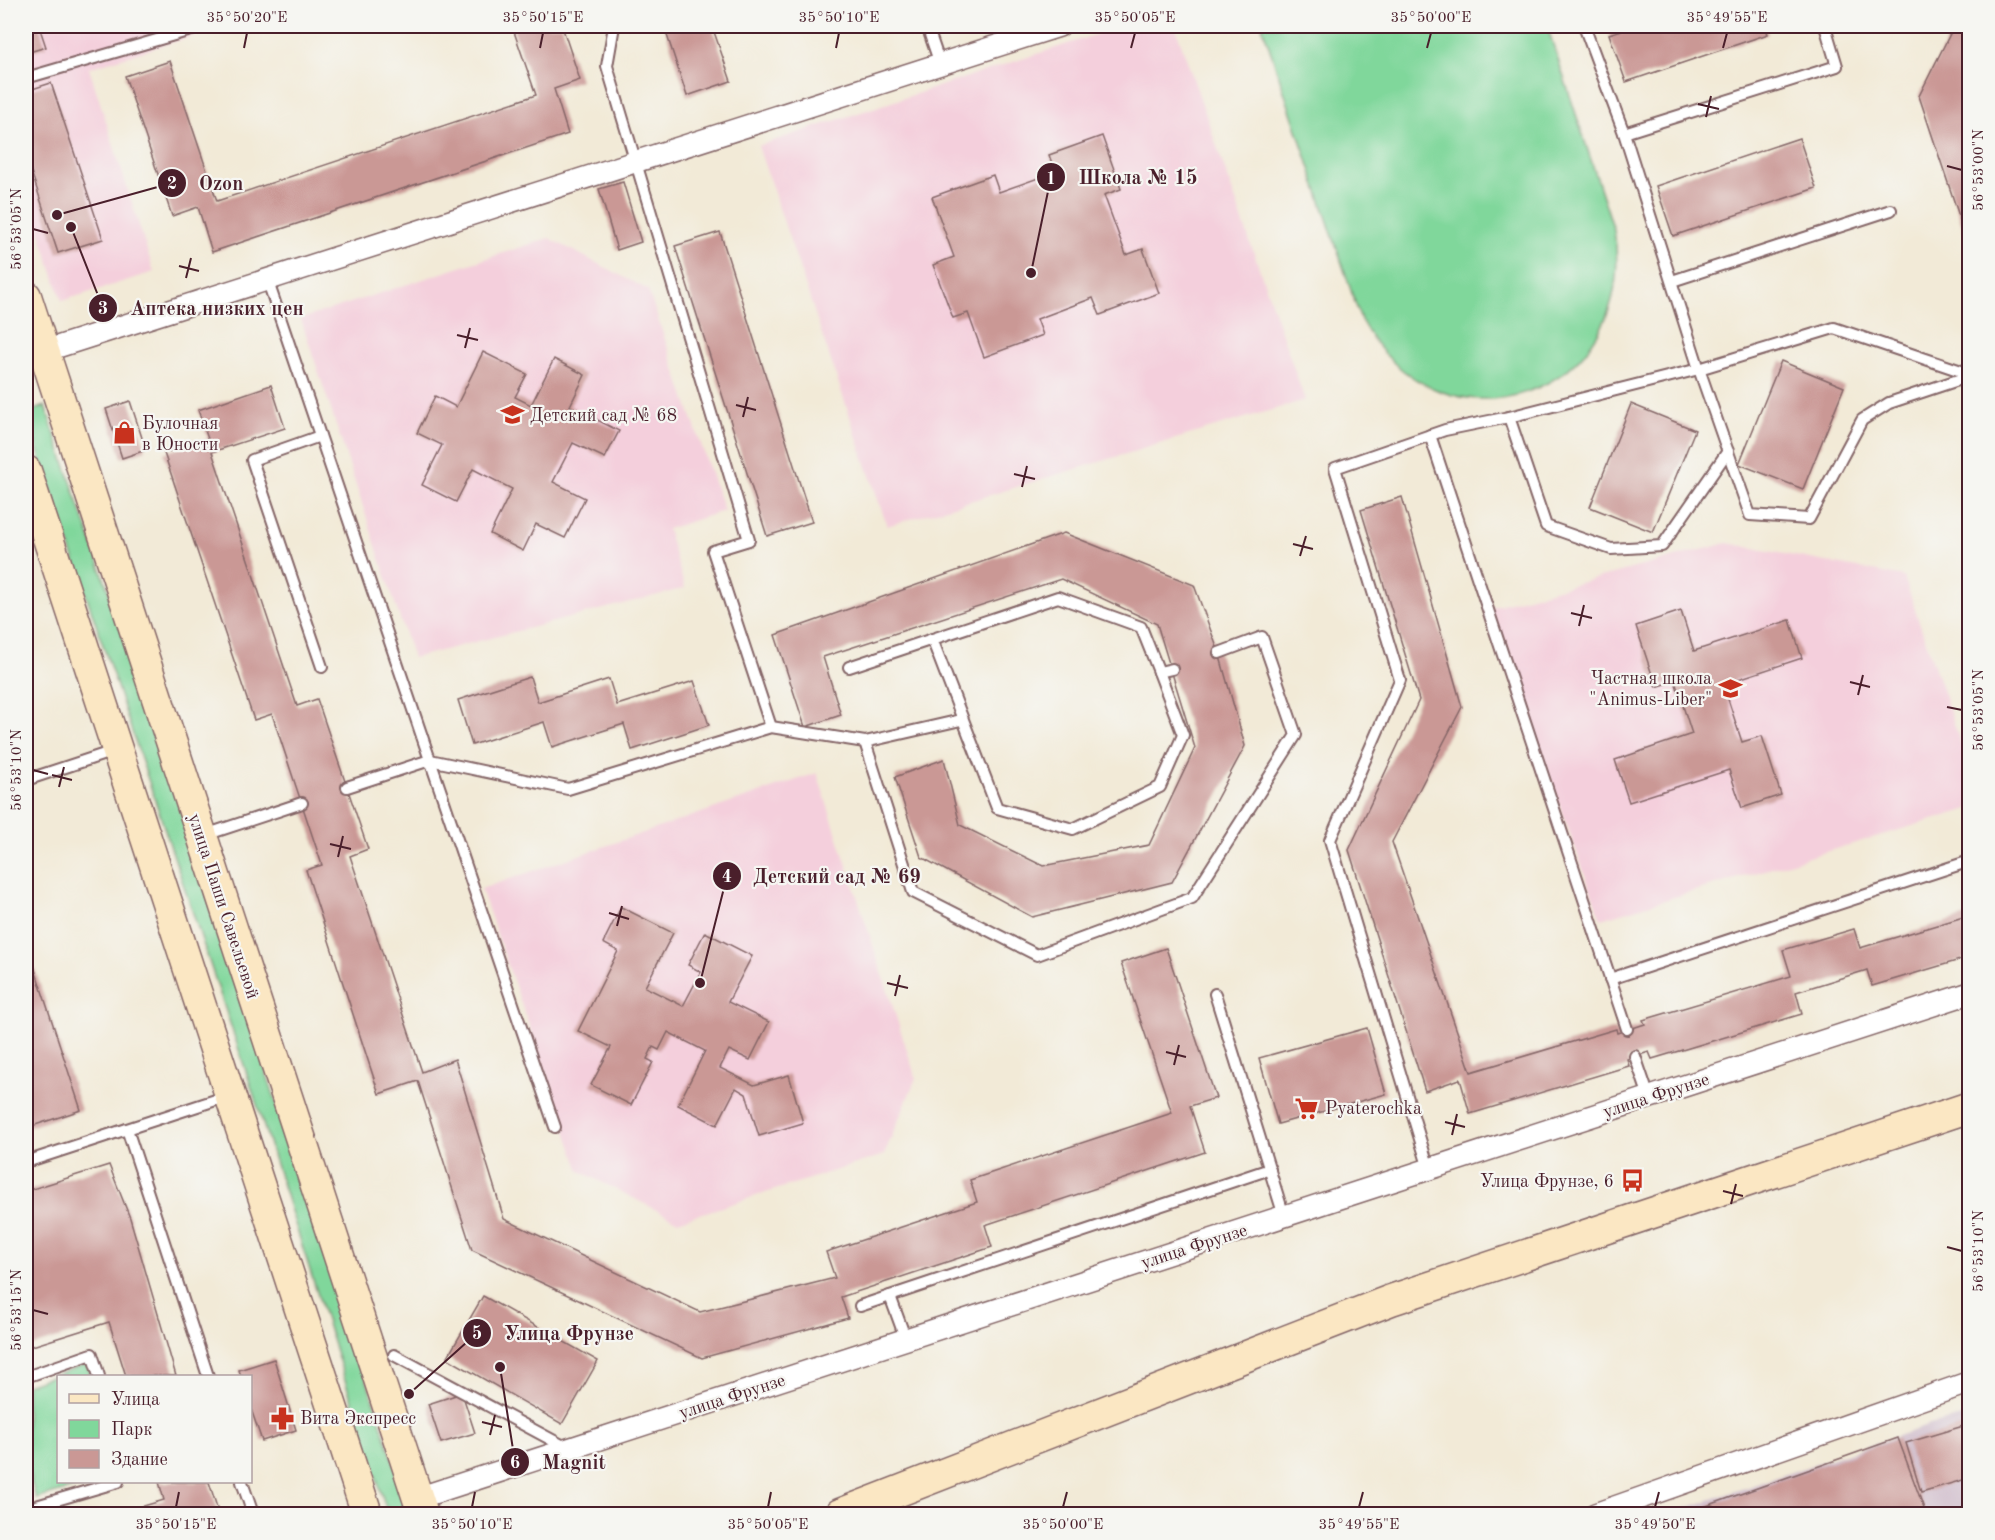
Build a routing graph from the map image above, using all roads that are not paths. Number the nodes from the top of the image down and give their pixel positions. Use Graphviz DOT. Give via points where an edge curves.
graph roads {
  1 [pos="198,26"];
  2 [pos="614,26"];
  3 [pos="927,26"];
  4 [pos="1059,26"];
  5 [pos="1584,26"];
  6 [pos="1825,26"];
  7 [pos="940,64"];
  8 [pos="26,78"];
  9 [pos="1624,133"];
  10 [pos="635,161"];
  11 [pos="1891,210"];
  12 [pos="267,279"];
  13 [pos="1672,281"];
  14 [pos="26,296"];
  15 [pos="34,354"];
  16 [pos="1700,369"];
  17 [pos="1970,375"];
  18 [pos="1509,417"];
  19 [pos="1430,435"];
  20 [pos="321,436"];
  21 [pos="1728,451"];
  22 [pos="26,471"];
  23 [pos="932,639"];
  24 [pos="1219,652"];
  25 [pos="322,667"];
  26 [pos="849,667"];
  27 [pos="1172,669"];
  28 [pos="1159,672"];
  29 [pos="961,720"];
  30 [pos="771,727"];
  31 [pos="865,742"];
  32 [pos="117,750"];
  33 [pos="430,759"];
  34 [pos="26,780"];
  35 [pos="347,788"];
  36 [pos="302,803"];
  37 [pos="202,836"];
  38 [pos="1970,861"];
  39 [pos="1610,979"];
  40 [pos="1970,993"];
  41 [pos="1215,994"];
  42 [pos="1627,1029"];
  43 [pos="1635,1056"];
  44 [pos="230,1096"];
  45 [pos="1649,1097"];
  46 [pos="1970,1107"];
  47 [pos="555,1127"];
  48 [pos="127,1129"];
  49 [pos="26,1162"];
  50 [pos="1270,1169"];
  51 [pos="1429,1169"];
  52 [pos="1284,1216"];
  53 [pos="890,1296"];
  54 [pos="860,1306"];
  55 [pos="906,1340"];
  56 [pos="394,1355"];
  57 [pos="98,1375"];
  58 [pos="207,1375"];
  59 [pos="26,1377"];
  60 [pos="1970,1382"];
  61 [pos="569,1449"];
  62 [pos="115,1483"];
  63 [pos="242,1483"];
  64 [pos="420,1506"];
  65 [pos="26,1509"];
  66 [pos="253,1515"];
  67 [pos="367,1515"];
  68 [pos="840,1515"];
  69 [pos="1595,1515"];
  1 -- 8 [label="lane"];
  2 -- 10 [label="lane" via="607,66"];
  3 -- 7 [label="lane"];
  4 -- 7 [label="street"];
  5 -- 9 [label="lane"];
  6 -- 9 [label="lane" via="1837,66"];
  7 -- 10 [label="street"];
  9 -- 13 [label="lane"];
  10 -- 12 [label="street"];
  10 -- 30 [label="lane" via="749,540 713,551"];
  11 -- 13 [label="lane"];
  12 -- 15 [label="street"];
  12 -- 20 [label="lane"];
  13 -- 16 [label="lane"];
  14 -- 15 [label="main road, улица Паши Савельевой"];
  15 -- 37 [label="main road, улица Паши Савельевой"];
  16 -- 17 [label="lane" via="1834,328"];
  16 -- 18 [label="lane"];
  16 -- 21 [label="lane"];
  17 -- 21 [label="lane" via="1889,403 1862,420 1809,519 1750,515"];
  18 -- 19 [label="lane"];
  18 -- 21 [label="lane" via="1546,526 1611,549 1662,546"];
  19 -- 39 [label="lane"];
  19 -- 51 [label="lane" via="1335,468 1400,680 1330,840"];
  20 -- 25 [label="lane" via="252,460"];
  20 -- 33 [label="lane"];
  22 -- 32 [label="main road"];
  23 -- 26 [label="lane"];
  23 -- 28 [label="lane" via="1058,597 1141,627"];
  23 -- 29 [label="lane"];
  24 -- 31 [label="lane" via="1262,637 1296,735 1192,898 1037,955 913,892"];
  27 -- 28 [label="lane"];
  28 -- 29 [label="lane" via="1183,735 1160,787 1073,830 997,808"];
  29 -- 31 [label="lane"];
  30 -- 31 [label="lane"];
  30 -- 33 [label="lane" via="568,789"];
  32 -- 34 [label="lane"];
  32 -- 44 [label="main road"];
  33 -- 35 [label="lane"];
  33 -- 47 [label="lane"];
  36 -- 37 [label="lane"];
  37 -- 64 [label="main road, улица Паши Савельевой"];
  38 -- 39 [label="lane"];
  39 -- 42 [label="lane"];
  40 -- 45 [label="street, улица Фрунзе"];
  41 -- 50 [label="lane"];
  43 -- 45 [label="lane"];
  44 -- 48 [label="lane"];
  44 -- 67 [label="main road"];
  45 -- 51 [label="street, улица Фрунзе"];
  46 -- 68 [label="main road" via="1391,1300"];
  48 -- 49 [label="lane"];
  48 -- 58 [label="lane"];
  50 -- 52 [label="lane"];
  50 -- 53 [label="lane"];
  51 -- 52 [label="street, улица Фрунзе"];
  52 -- 55 [label="street, улица Фрунзе"];
  53 -- 54 [label="lane"];
  53 -- 55 [label="lane"];
  55 -- 61 [label="street, улица Фрунзе"];
  56 -- 61 [label="lane"];
  57 -- 59 [label="lane" via="92,1354"];
  60 -- 69 [label="street"];
  61 -- 64 [label="street, улица Фрунзе"];
  62 -- 65 [label="lane"];
  63 -- 66 [label="lane"];
}
